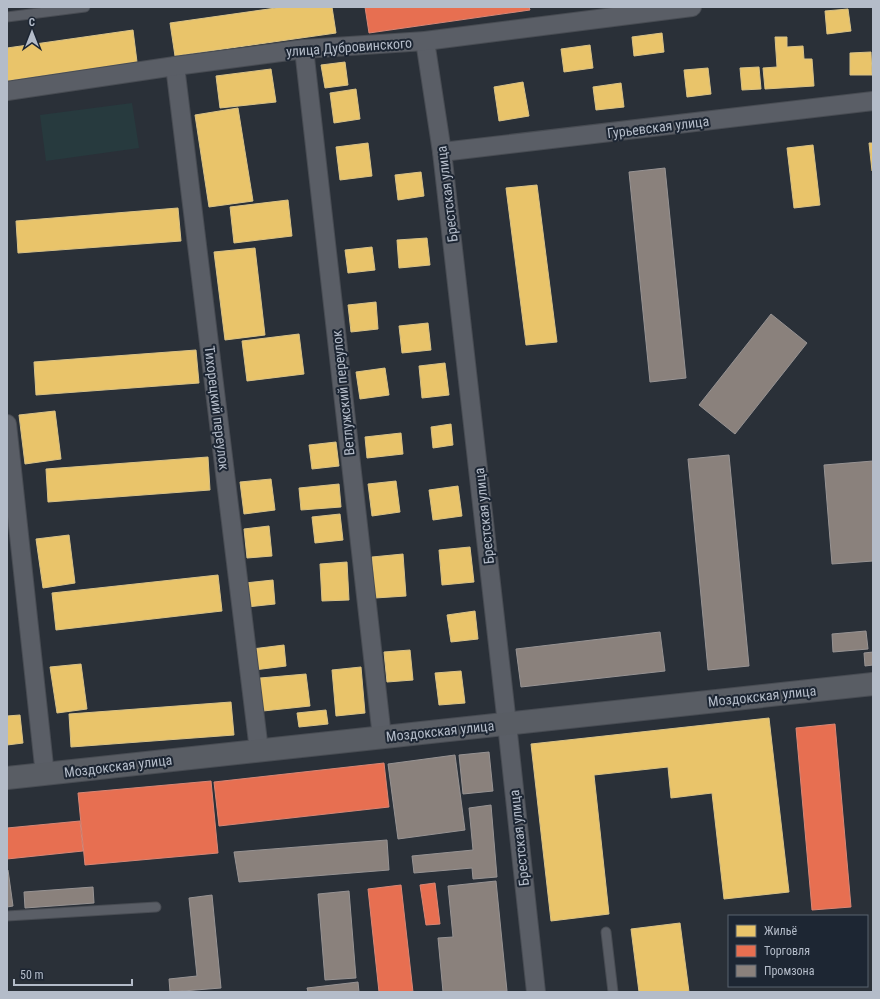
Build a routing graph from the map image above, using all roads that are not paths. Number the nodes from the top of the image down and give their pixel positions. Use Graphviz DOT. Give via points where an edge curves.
graph roads {
  1 [pos="85,7"];
  2 [pos="692,7"];
  3 [pos="7,17"];
  4 [pos="425,41"];
  5 [pos="304,49"];
  6 [pos="175,66"];
  7 [pos="7,91"];
  8 [pos="873,101"];
  9 [pos="442,152"];
  10 [pos="7,424"];
  11 [pos="873,684"];
  12 [pos="507,724"];
  13 [pos="382,737"];
  14 [pos="259,750"];
  15 [pos="45,775"];
  16 [pos="7,778"];
  17 [pos="156,907"];
  18 [pos="7,916"];
  19 [pos="606,932"];
  20 [pos="536,992"];
  21 [pos="613,992"];
  1 -- 3 [label="lane"];
  2 -- 4 [label="street, улица Дубровинского"];
  4 -- 5 [label="street, улица Дубровинского"];
  4 -- 9 [label="street, Брестская улица"];
  5 -- 6 [label="street, улица Дубровинского"];
  5 -- 13 [label="street, Ветлужский переулок"];
  6 -- 7 [label="street, улица Дубровинского"];
  6 -- 14 [label="street, Тихорецкий переулок"];
  8 -- 9 [label="street, Гурьевская улица"];
  9 -- 12 [label="street, Брестская улица"];
  10 -- 15 [label="street"];
  11 -- 12 [label="main road, Моздокская улица"];
  12 -- 13 [label="main road, Моздокская улица"];
  12 -- 20 [label="street, Брестская улица"];
  13 -- 14 [label="main road, Моздокская улица"];
  14 -- 15 [label="main road, Моздокская улица"];
  15 -- 16 [label="main road, Моздокская улица"];
  17 -- 18 [label="lane"];
  19 -- 21 [label="lane"];
}
